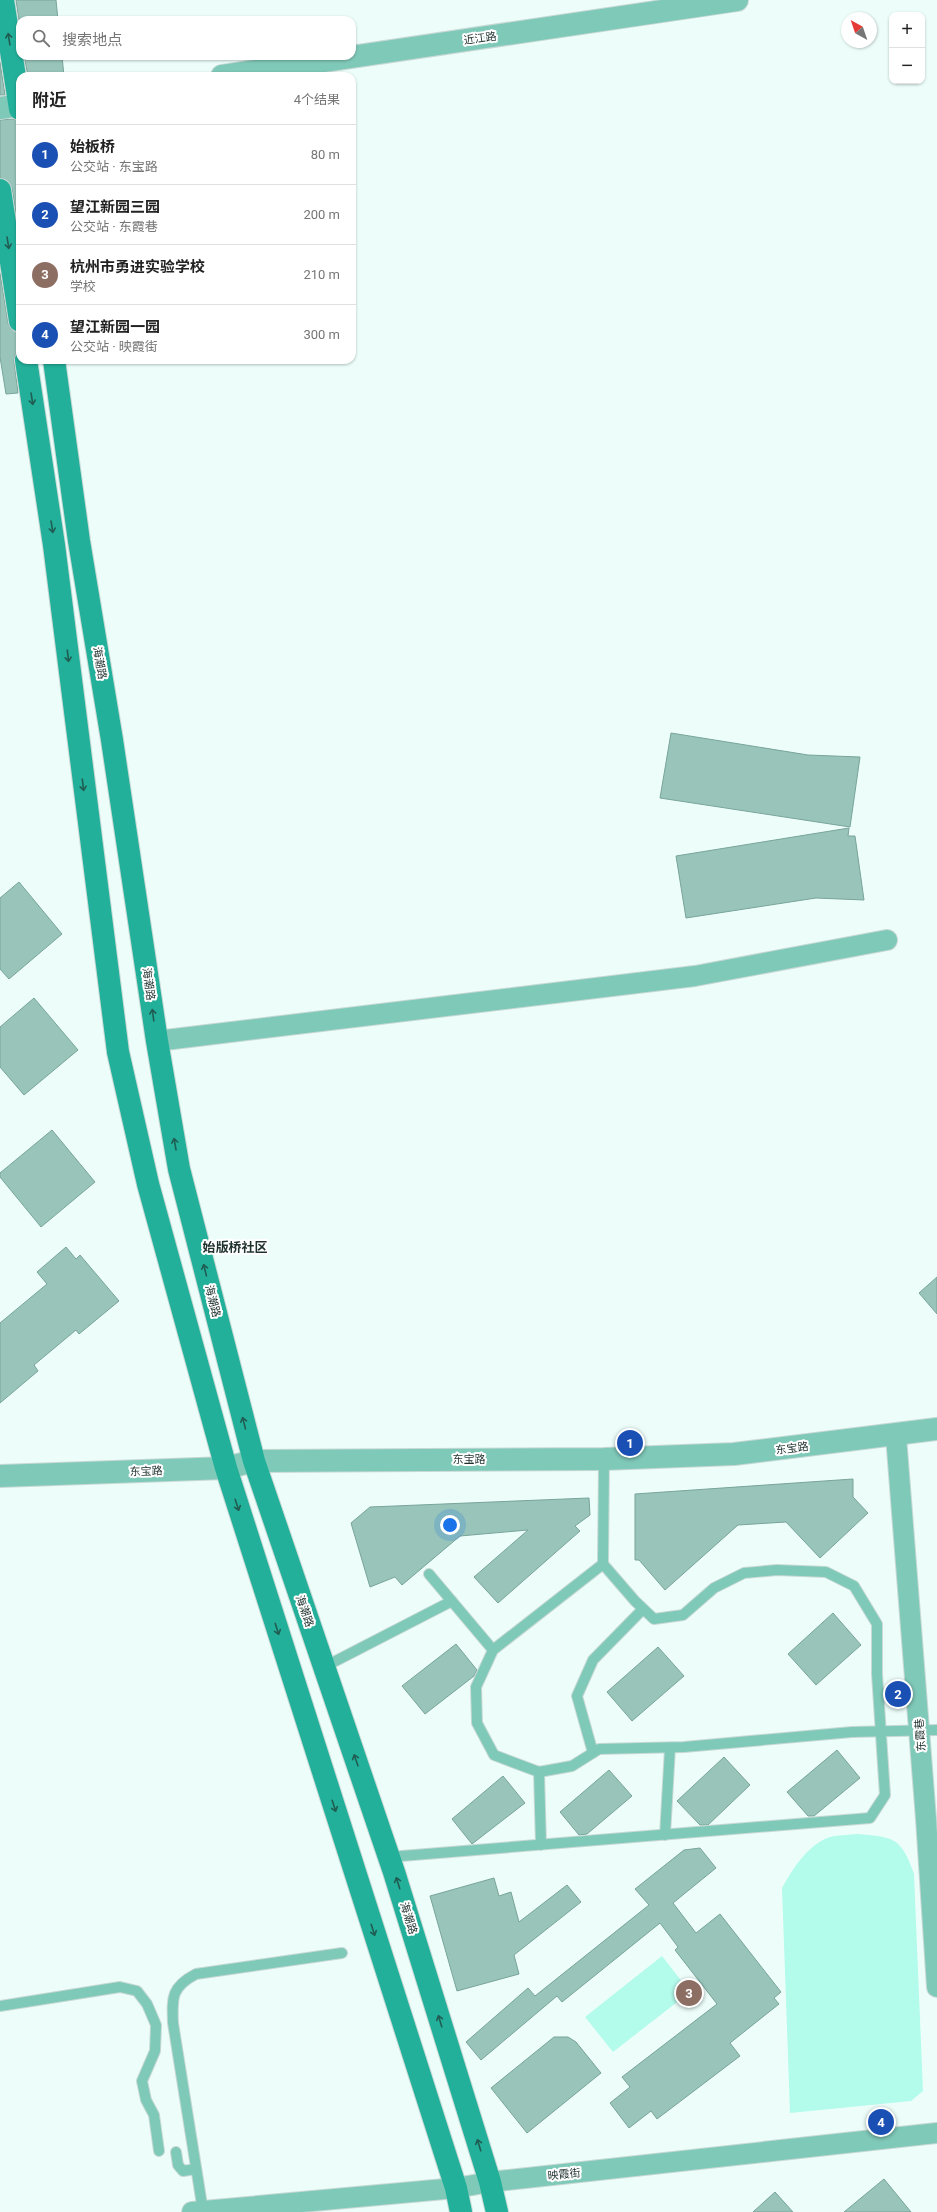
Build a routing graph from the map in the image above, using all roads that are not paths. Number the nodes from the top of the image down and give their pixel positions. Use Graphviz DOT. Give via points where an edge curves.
graph roads {
  1 [pos="3,0"];
  2 [pos="738,0"];
  3 [pos="356,56"];
  4 [pos="331,60"];
  5 [pos="249,72"];
  6 [pos="16,81"];
  7 [pos="16,106"];
  8 [pos="0,108"];
  9 [pos="0,190"];
  10 [pos="16,295"];
  11 [pos="27,364"];
  12 [pos="55,364"];
  13 [pos="887,940"];
  14 [pos="157,1042"];
  15 [pos="937,1429"];
  16 [pos="896,1436"];
  17 [pos="604,1459"];
  18 [pos="254,1461"];
  19 [pos="226,1468"];
  20 [pos="0,1476"];
  21 [pos="603,1564"];
  22 [pos="429,1574"];
  23 [pos="452,1601"];
  24 [pos="643,1608"];
  25 [pos="493,1650"];
  26 [pos="324,1667"];
  27 [pos="928,1730"];
  28 [pos="881,1731"];
  29 [pos="670,1748"];
  30 [pos="593,1753"];
  31 [pos="539,1772"];
  32 [pos="665,1835"];
  33 [pos="541,1845"];
  34 [pos="389,1857"];
  35 [pos="342,1952"];
  36 [pos="937,1987"];
  37 [pos="0,2006"];
  38 [pos="937,2133"];
  39 [pos="160,2151"];
  40 [pos="176,2152"];
  41 [pos="196,2169"];
  42 [pos="490,2182"];
  43 [pos="456,2188"];
  44 [pos="197,2211"];
  45 [pos="461,2212"];
  46 [pos="497,2212"];
  6 -- 1 [label="main road, one-way"];
  2 -- 3 [label="street, 近江路"];
  4 -- 5 [label="street, 近江路"];
  7 -- 8 [label="street"];
  9 -- 10 [label="main road, one-way"];
  11 -- 19 [label="main road, one-way" via="54,545 118,1052 148,1184"];
  14 -- 12 [label="main road, 海潮路, one-way" via="79,541"];
  13 -- 14 [label="street" via="695,976"];
  18 -- 14 [label="main road, 海潮路, one-way" via="179,1169"];
  15 -- 16 [label="street, 东宝路"];
  16 -- 17 [label="street, 东宝路" via="734,1454"];
  16 -- 27 [label="street, 东霞巷"];
  17 -- 18 [label="street, 东宝路"];
  17 -- 21 [label="lane"];
  18 -- 19 [label="street, 东宝路"];
  18 -- 26 [label="main road, 海潮路"];
  19 -- 20 [label="street, 东宝路"];
  19 -- 43 [label="main road, one-way"];
  21 -- 24 [label="lane"];
  21 -- 25 [label="lane"];
  22 -- 23 [label="lane"];
  23 -- 25 [label="lane"];
  23 -- 26 [label="lane"];
  24 -- 28 [label="lane" via="654,1619 683,1615 714,1588 744,1573 777,1570 826,1572 854,1586 877,1624"];
  24 -- 30 [label="lane" via="593,1660 577,1696"];
  25 -- 31 [label="lane" via="476,1687 477,1723 494,1755"];
  34 -- 26 [label="main road, 海潮路, one-way"];
  27 -- 28 [label="lane"];
  27 -- 36 [label="street, 东霞巷"];
  28 -- 29 [label="lane"];
  28 -- 32 [label="lane" via="885,1794 870,1818"];
  29 -- 30 [label="lane" via="599,1749"];
  29 -- 32 [label="lane"];
  30 -- 31 [label="lane" via="572,1766"];
  31 -- 33 [label="lane"];
  32 -- 33 [label="lane"];
  33 -- 34 [label="lane"];
  42 -- 34 [label="main road, 海潮路, one-way"];
  35 -- 41 [label="lane" via="196,1974 183,1981 172,1997 173,2023"];
  37 -- 39 [label="lane" via="120,1987 137,1991 147,2004 156,2025 155,2051 142,2081 146,2100 154,2115"];
  38 -- 42 [label="street, 映霞街"];
  40 -- 41 [label="lane" via="178,2165 183,2171"];
  41 -- 44 [label="lane"];
  42 -- 43 [label="street, 映霞街"];
  42 -- 46 [label="main road, 海潮路"];
  43 -- 44 [label="street, 映霞街"];
  43 -- 45 [label="main road"];
}
